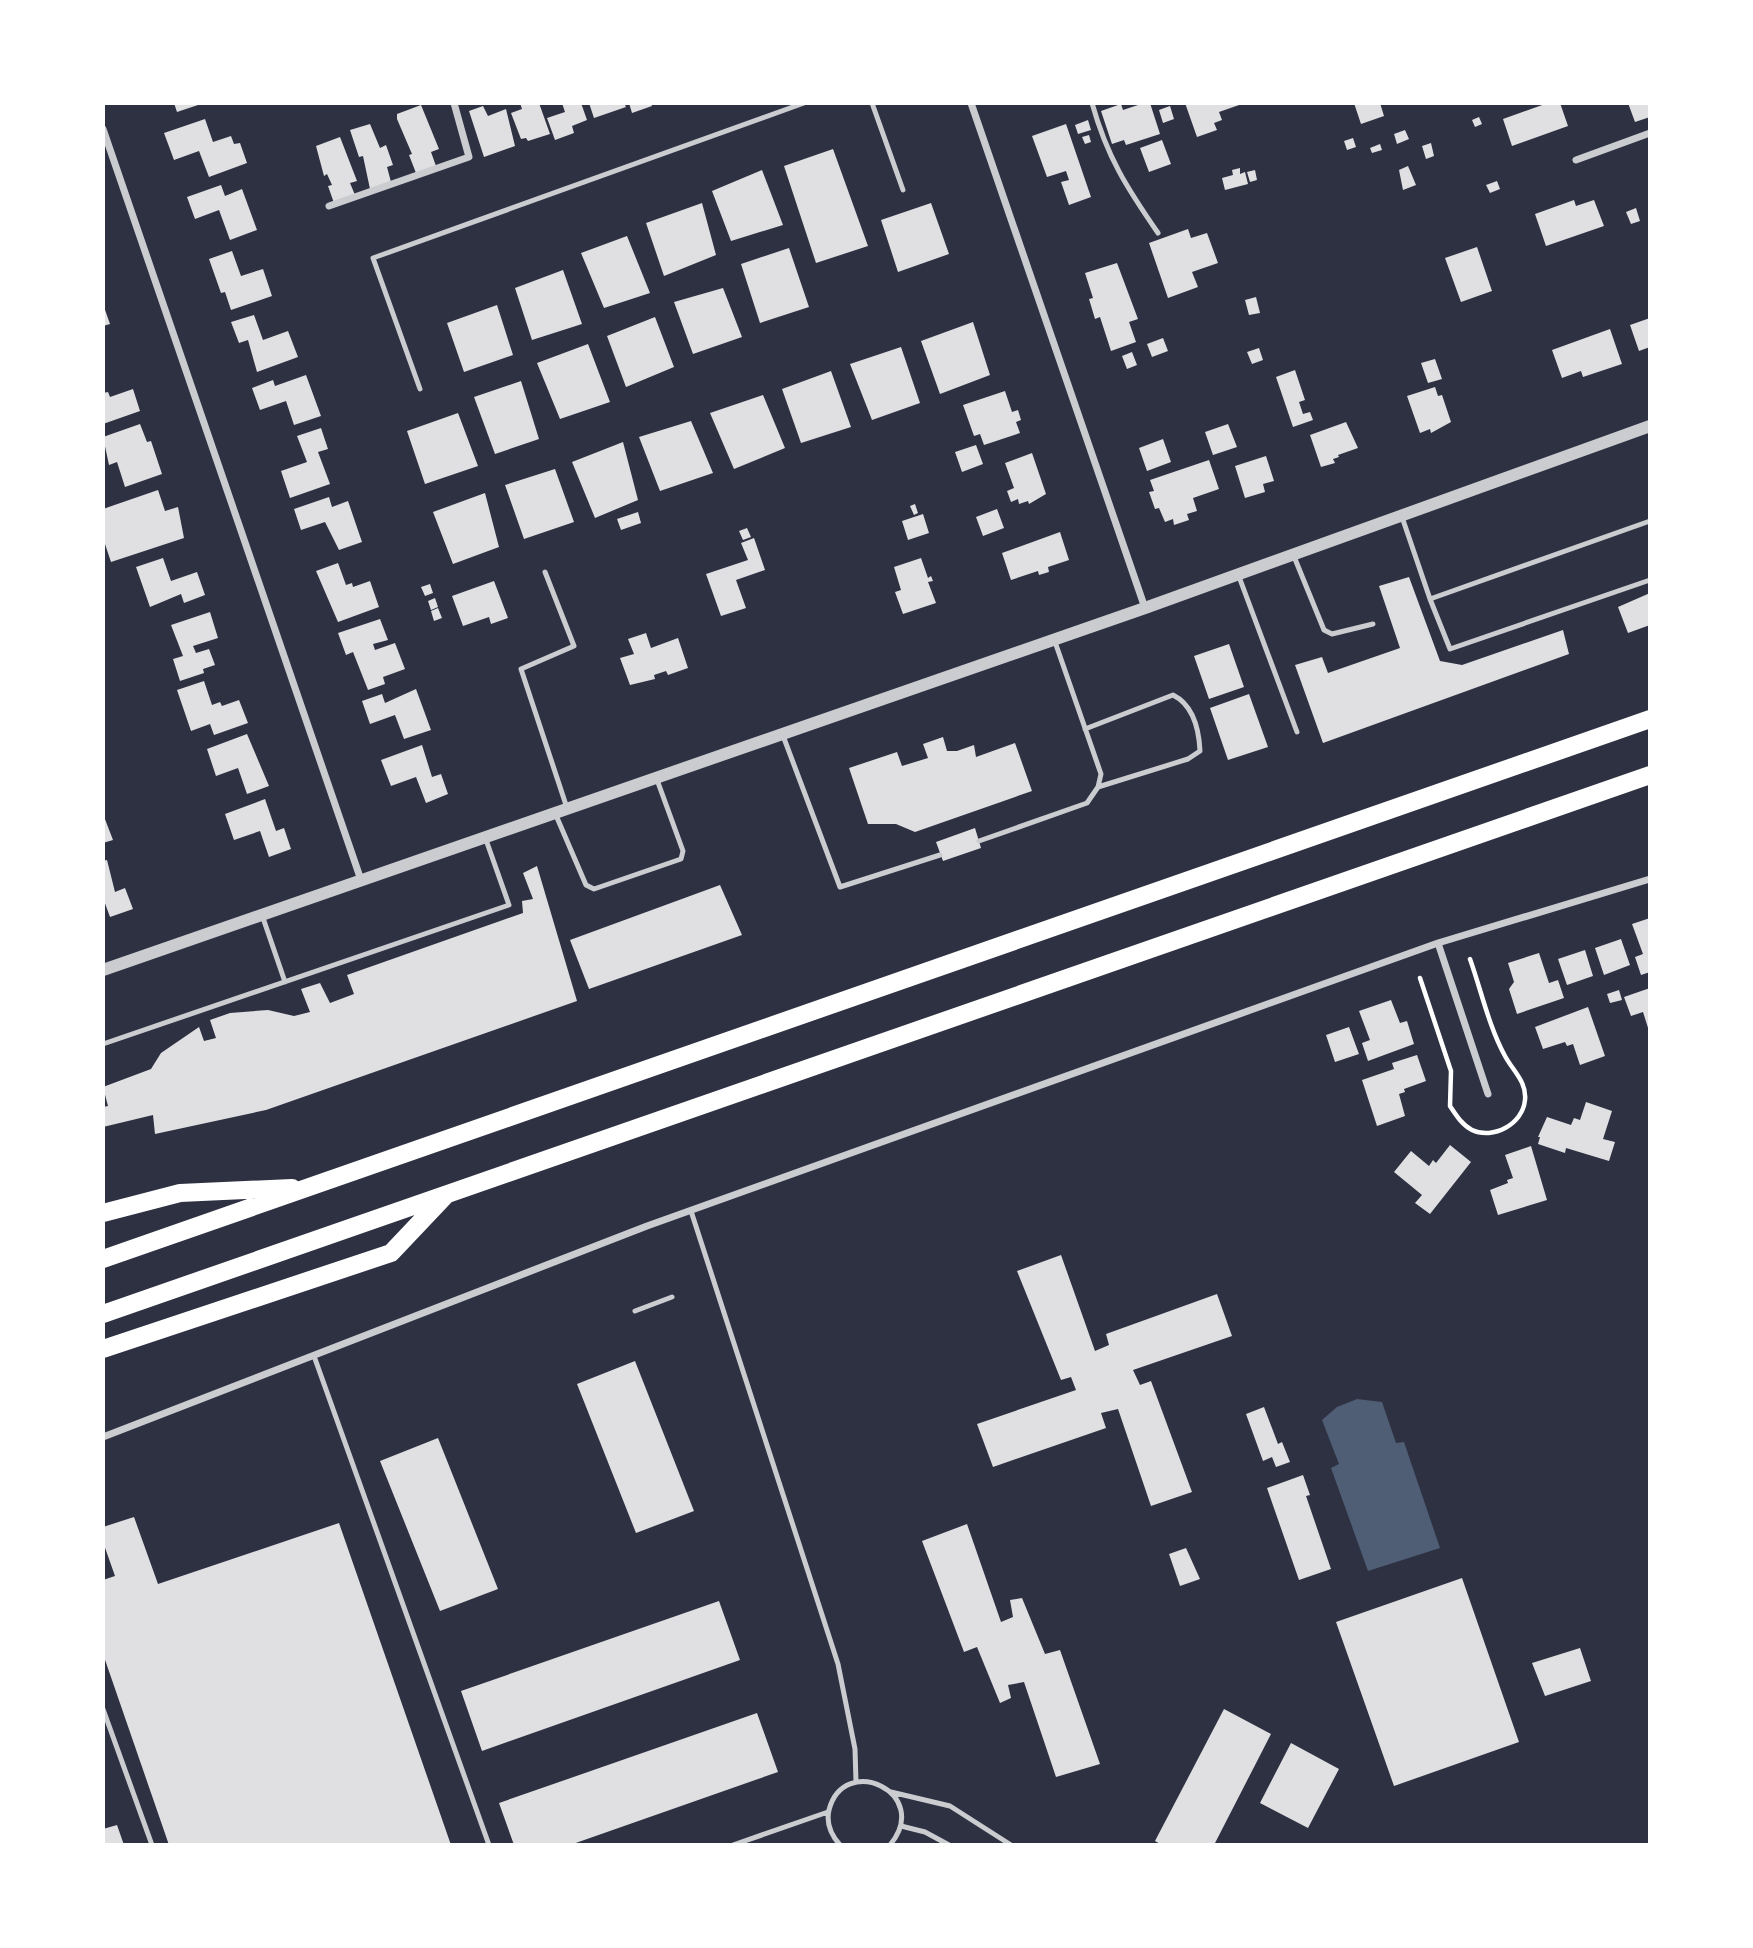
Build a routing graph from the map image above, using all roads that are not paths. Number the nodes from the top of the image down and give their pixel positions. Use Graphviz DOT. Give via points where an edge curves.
graph roads {
  1 [pos="454,103"];
  2 [pos="804,103"];
  3 [pos="872,103"];
  4 [pos="971,103"];
  5 [pos="1093,103"];
  6 [pos="103,129"];
  7 [pos="1650,133"];
  8 [pos="1576,160"];
  9 [pos="903,190"];
  10 [pos="329,206"];
  11 [pos="1158,233"];
  12 [pos="420,389"];
  13 [pos="1650,426"];
  14 [pos="1402,516"];
  15 [pos="1650,521"];
  16 [pos="1293,554"];
  17 [pos="545,572"];
  18 [pos="1238,574"];
  19 [pos="1650,580"];
  20 [pos="1430,598"];
  21 [pos="1145,608"];
  22 [pos="1373,624"];
  23 [pos="1054,639"];
  24 [pos="1650,719"];
  25 [pos="1085,729"];
  26 [pos="1297,732"];
  27 [pos="782,733"];
  28 [pos="1650,775"];
  29 [pos="656,777"];
  30 [pos="1098,787"];
  31 [pos="561,810"];
  32 [pos="485,837"];
  33 [pos="979,841"];
  34 [pos="940,855"];
  35 [pos="1650,879"];
  36 [pos="361,880"];
  37 [pos="262,915"];
  38 [pos="1438,943"];
  39 [pos="103,970"];
  40 [pos="285,982"];
  41 [pos="103,1044"];
  42 [pos="1488,1094"];
  43 [pos="313,1186"];
  44 [pos="446,1195"];
  45 [pos="691,1211"];
  46 [pos="103,1213"];
  47 [pos="103,1259"];
  48 [pos="672,1297"];
  49 [pos="635,1311"];
  50 [pos="103,1314"];
  51 [pos="103,1349"];
  52 [pos="314,1356"];
  53 [pos="103,1437"];
  54 [pos="103,1709"];
  55 [pos="856,1782"];
  56 [pos="891,1791"];
  57 [pos="828,1812"];
  58 [pos="901,1826"];
  59 [pos="152,1845"];
  60 [pos="489,1845"];
  61 [pos="733,1845"];
  62 [pos="840,1845"];
  63 [pos="890,1845"];
  64 [pos="949,1845"];
  65 [pos="1011,1845"];
  1 -- 10 [label="street" via="469,157"];
  2 -- 12 [label="lane" via="373,258"];
  3 -- 9 [label="lane"];
  4 -- 21 [label="street"];
  5 -- 11 [label="lane" via="1120,177"];
  6 -- 36 [label="street"];
  7 -- 8 [label="street"];
  13 -- 14 [label="street"];
  14 -- 16 [label="street"];
  14 -- 20 [label="lane"];
  15 -- 20 [label="lane"];
  16 -- 18 [label="street"];
  16 -- 22 [label="lane" via="1324,630 1332,634"];
  17 -- 31 [label="lane" via="574,646 522,669"];
  18 -- 21 [label="street"];
  18 -- 26 [label="lane"];
  19 -- 20 [label="lane" via="1450,649"];
  21 -- 23 [label="street"];
  23 -- 25 [label="lane"];
  23 -- 27 [label="street"];
  24 -- 43 [label="highway"];
  25 -- 30 [label="lane" via="1101,774"];
  25 -- 30 [label="lane" via="1173,695 1184,701 1199,730 1200,751 1188,759"];
  27 -- 29 [label="street"];
  27 -- 34 [label="lane" via="840,887"];
  28 -- 44 [label="highway"];
  29 -- 31 [label="street"];
  29 -- 31 [label="lane" via="683,852 681,859 594,889 586,885"];
  30 -- 33 [label="lane" via="1087,803"];
  31 -- 32 [label="street"];
  32 -- 36 [label="street"];
  32 -- 40 [label="lane" via="509,905"];
  35 -- 38 [label="street"];
  36 -- 37 [label="street"];
  37 -- 39 [label="street"];
  37 -- 40 [label="lane"];
  38 -- 42 [label="street"];
  38 -- 45 [label="street"];
  40 -- 41 [label="lane"];
  43 -- 46 [label="highway" via="180,1193"];
  43 -- 47 [label="highway"];
  44 -- 50 [label="highway"];
  44 -- 51 [label="highway" via="391,1253"];
  45 -- 52 [label="street"];
  45 -- 55 [label="lane" via="838,1664 856,1749"];
  48 -- 49 [label="lane"];
  52 -- 53 [label="street"];
  52 -- 60 [label="lane"];
  54 -- 59 [label="lane"];
  55 -- 56 [label="lane" via="868,1781"];
  55 -- 57 [label="lane" via="838,1793"];
  56 -- 58 [label="lane" via="898,1802"];
  56 -- 65 [label="lane" via="950,1806"];
  57 -- 61 [label="lane"];
  57 -- 62 [label="lane" via="830,1830"];
  58 -- 63 [label="lane"];
  58 -- 64 [label="lane"];
}
